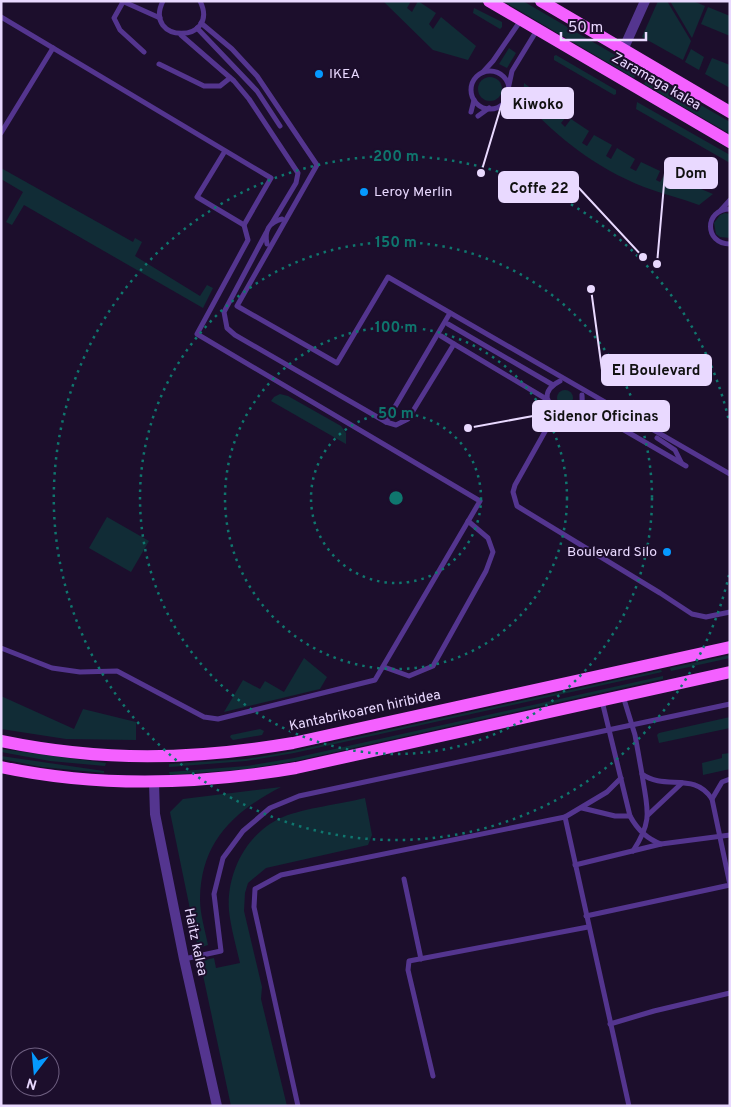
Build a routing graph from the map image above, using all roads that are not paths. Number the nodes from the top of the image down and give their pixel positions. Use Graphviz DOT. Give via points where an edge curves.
graph roads {
  1 [pos="163,1"];
  2 [pos="208,1"];
  3 [pos="489,1"];
  4 [pos="540,1"];
  5 [pos="645,1"];
  6 [pos="122,2"];
  7 [pos="201,3"];
  8 [pos="1,17"];
  9 [pos="160,18"];
  10 [pos="521,20"];
  11 [pos="199,25"];
  12 [pos="537,30"];
  13 [pos="181,35"];
  14 [pos="53,48"];
  15 [pos="623,50"];
  16 [pos="144,52"];
  17 [pos="159,64"];
  18 [pos="481,73"];
  19 [pos="230,78"];
  20 [pos="509,88"];
  21 [pos="474,100"];
  22 [pos="490,108"];
  23 [pos="471,112"];
  24 [pos="730,112"];
  25 [pos="478,116"];
  26 [pos="280,126"];
  27 [pos="1,133"];
  28 [pos="730,142"];
  29 [pos="225,151"];
  30 [pos="730,200"];
  31 [pos="721,210"];
  32 [pos="730,210"];
  33 [pos="282,219"];
  34 [pos="272,223"];
  35 [pos="244,225"];
  36 [pos="266,233"];
  37 [pos="711,234"];
  38 [pos="711,240"];
  39 [pos="267,244"];
  40 [pos="730,244"];
  41 [pos="450,313"];
  42 [pos="448,324"];
  43 [pos="441,336"];
  44 [pos="454,344"];
  45 [pos="560,381"];
  46 [pos="553,385"];
  47 [pos="582,394"];
  48 [pos="548,400"];
  49 [pos="582,403"];
  50 [pos="556,412"];
  51 [pos="386,422"];
  52 [pos="657,438"];
  53 [pos="730,474"];
  54 [pos="468,521"];
  55 [pos="730,612"];
  56 [pos="730,647"];
  57 [pos="1,648"];
  58 [pos="384,667"];
  59 [pos="730,672"];
  60 [pos="623,696"];
  61 [pos="602,701"];
  62 [pos="730,704"];
  63 [pos="633,724"];
  64 [pos="609,730"];
  65 [pos="1,741"];
  66 [pos="1,767"];
  67 [pos="642,774"];
  68 [pos="621,778"];
  69 [pos="730,780"];
  70 [pos="154,783"];
  71 [pos="682,783"];
  72 [pos="712,799"];
  73 [pos="582,808"];
  74 [pos="648,815"];
  75 [pos="630,816"];
  76 [pos="565,817"];
  77 [pos="644,834"];
  78 [pos="730,835"];
  79 [pos="720,837"];
  80 [pos="661,844"];
  81 [pos="632,851"];
  82 [pos="575,866"];
  83 [pos="404,879"];
  84 [pos="730,885"];
  85 [pos="586,916"];
  86 [pos="588,927"];
  87 [pos="184,959"];
  88 [pos="421,959"];
  89 [pos="730,993"];
  90 [pos="610,1024"];
  91 [pos="433,1076"];
  92 [pos="217,1106"];
  93 [pos="298,1106"];
  94 [pos="629,1106"];
  1 -- 9 [label="lane"];
  2 -- 7 [label="lane"];
  3 -- 10 [label="main road, Zaramaga kalea"];
  4 -- 15 [label="main road, Zaramaga kalea"];
  5 -- 15 [label="street"];
  6 -- 9 [label="lane"];
  6 -- 16 [label="lane" via="114,18 120,30"];
  7 -- 11 [label="lane"];
  8 -- 14 [label="lane"];
  9 -- 13 [label="lane" via="168,30"];
  10 -- 12 [label="main road, Zaramaga kalea"];
  10 -- 18 [label="lane"];
  11 -- 13 [label="lane" via="190,33"];
  11 -- 26 [label="lane" via="257,91"];
  11 -- 41 [label="lane" via="253,71 318,165 237,306 337,363 388,277"];
  12 -- 20 [label="lane" via="512,71"];
  12 -- 28 [label="main road, Zaramaga kalea"];
  13 -- 19 [label="lane"];
  14 -- 27 [label="lane"];
  14 -- 29 [label="lane"];
  15 -- 24 [label="main road, Zaramaga kalea"];
  17 -- 19 [label="lane" via="204,86 220,86"];
  18 -- 20 [label="lane" via="499,73"];
  18 -- 21 [label="lane" via="472,85"];
  19 -- 34 [label="lane" via="262,117 298,173 296,183"];
  20 -- 22 [label="lane" via="504,102"];
  21 -- 22 [label="lane"];
  21 -- 23 [label="lane"];
  22 -- 25 [label="lane"];
  29 -- 35 [label="lane" via="271,178"];
  29 -- 35 [label="lane" via="197,197"];
  30 -- 31 [label="lane"];
  31 -- 32 [label="lane"];
  31 -- 37 [label="lane" via="711,221"];
  33 -- 34 [label="lane"];
  34 -- 36 [label="lane"];
  35 -- 54 [label="lane" via="248,240 197,334 480,501"];
  36 -- 39 [label="lane"];
  36 -- 51 [label="lane" via="226,305 224,312 228,328"];
  37 -- 38 [label="lane"];
  37 -- 40 [label="lane" via="721,245"];
  41 -- 51 [label="lane"];
  41 -- 53 [label="lane"];
  42 -- 46 [label="lane"];
  43 -- 44 [label="lane"];
  44 -- 48 [label="lane"];
  44 -- 51 [label="lane" via="408,419 396,425"];
  45 -- 46 [label="lane"];
  46 -- 48 [label="lane"];
  47 -- 49 [label="lane"];
  48 -- 50 [label="lane"];
  49 -- 50 [label="lane" via="571,414"];
  49 -- 52 [label="lane" via="684,464 675,450"];
  50 -- 55 [label="lane" via="515,485 513,492 517,506 692,614 706,617"];
  54 -- 58 [label="lane"];
  54 -- 58 [label="lane" via="488,538 493,552 486,571 433,666 409,676"];
  56 -- 65 [label="main road, Kantabrikoaren hiribidea" via="244,751 205,756 124,757"];
  57 -- 58 [label="lane" via="52,668 80,672 117,671 204,718 218,718 375,680"];
  59 -- 60 [label="main road"];
  60 -- 61 [label="main road"];
  60 -- 63 [label="lane"];
  61 -- 64 [label="lane"];
  61 -- 70 [label="main road" via="296,768 208,781"];
  62 -- 63 [label="lane"];
  63 -- 64 [label="lane"];
  63 -- 67 [label="lane"];
  64 -- 68 [label="lane"];
  64 -- 87 [label="lane" via="300,796 270,808 243,831 223,858 214,894 222,951"];
  66 -- 70 [label="main road" via="78,779"];
  67 -- 71 [label="lane" via="650,780"];
  67 -- 74 [label="lane"];
  68 -- 73 [label="lane" via="607,792"];
  68 -- 75 [label="lane"];
  69 -- 72 [label="lane" via="722,782"];
  70 -- 87 [label="street, Haitz kalea" via="156,814"];
  71 -- 72 [label="lane" via="704,788"];
  71 -- 74 [label="lane"];
  72 -- 79 [label="lane"];
  73 -- 75 [label="lane"];
  73 -- 76 [label="lane"];
  74 -- 77 [label="lane"];
  75 -- 77 [label="lane"];
  76 -- 82 [label="lane"];
  76 -- 93 [label="lane" via="281,875 255,889 254,907"];
  77 -- 80 [label="lane"];
  77 -- 81 [label="lane"];
  78 -- 79 [label="lane"];
  79 -- 80 [label="lane"];
  79 -- 84 [label="lane"];
  80 -- 81 [label="lane"];
  81 -- 82 [label="lane"];
  82 -- 85 [label="lane"];
  83 -- 88 [label="lane"];
  84 -- 85 [label="lane"];
  85 -- 86 [label="lane"];
  86 -- 88 [label="lane"];
  86 -- 90 [label="lane"];
  87 -- 92 [label="street, Haitz kalea"];
  88 -- 91 [label="lane" via="408,961 408,970"];
  89 -- 90 [label="lane"];
  90 -- 94 [label="lane"];
}
